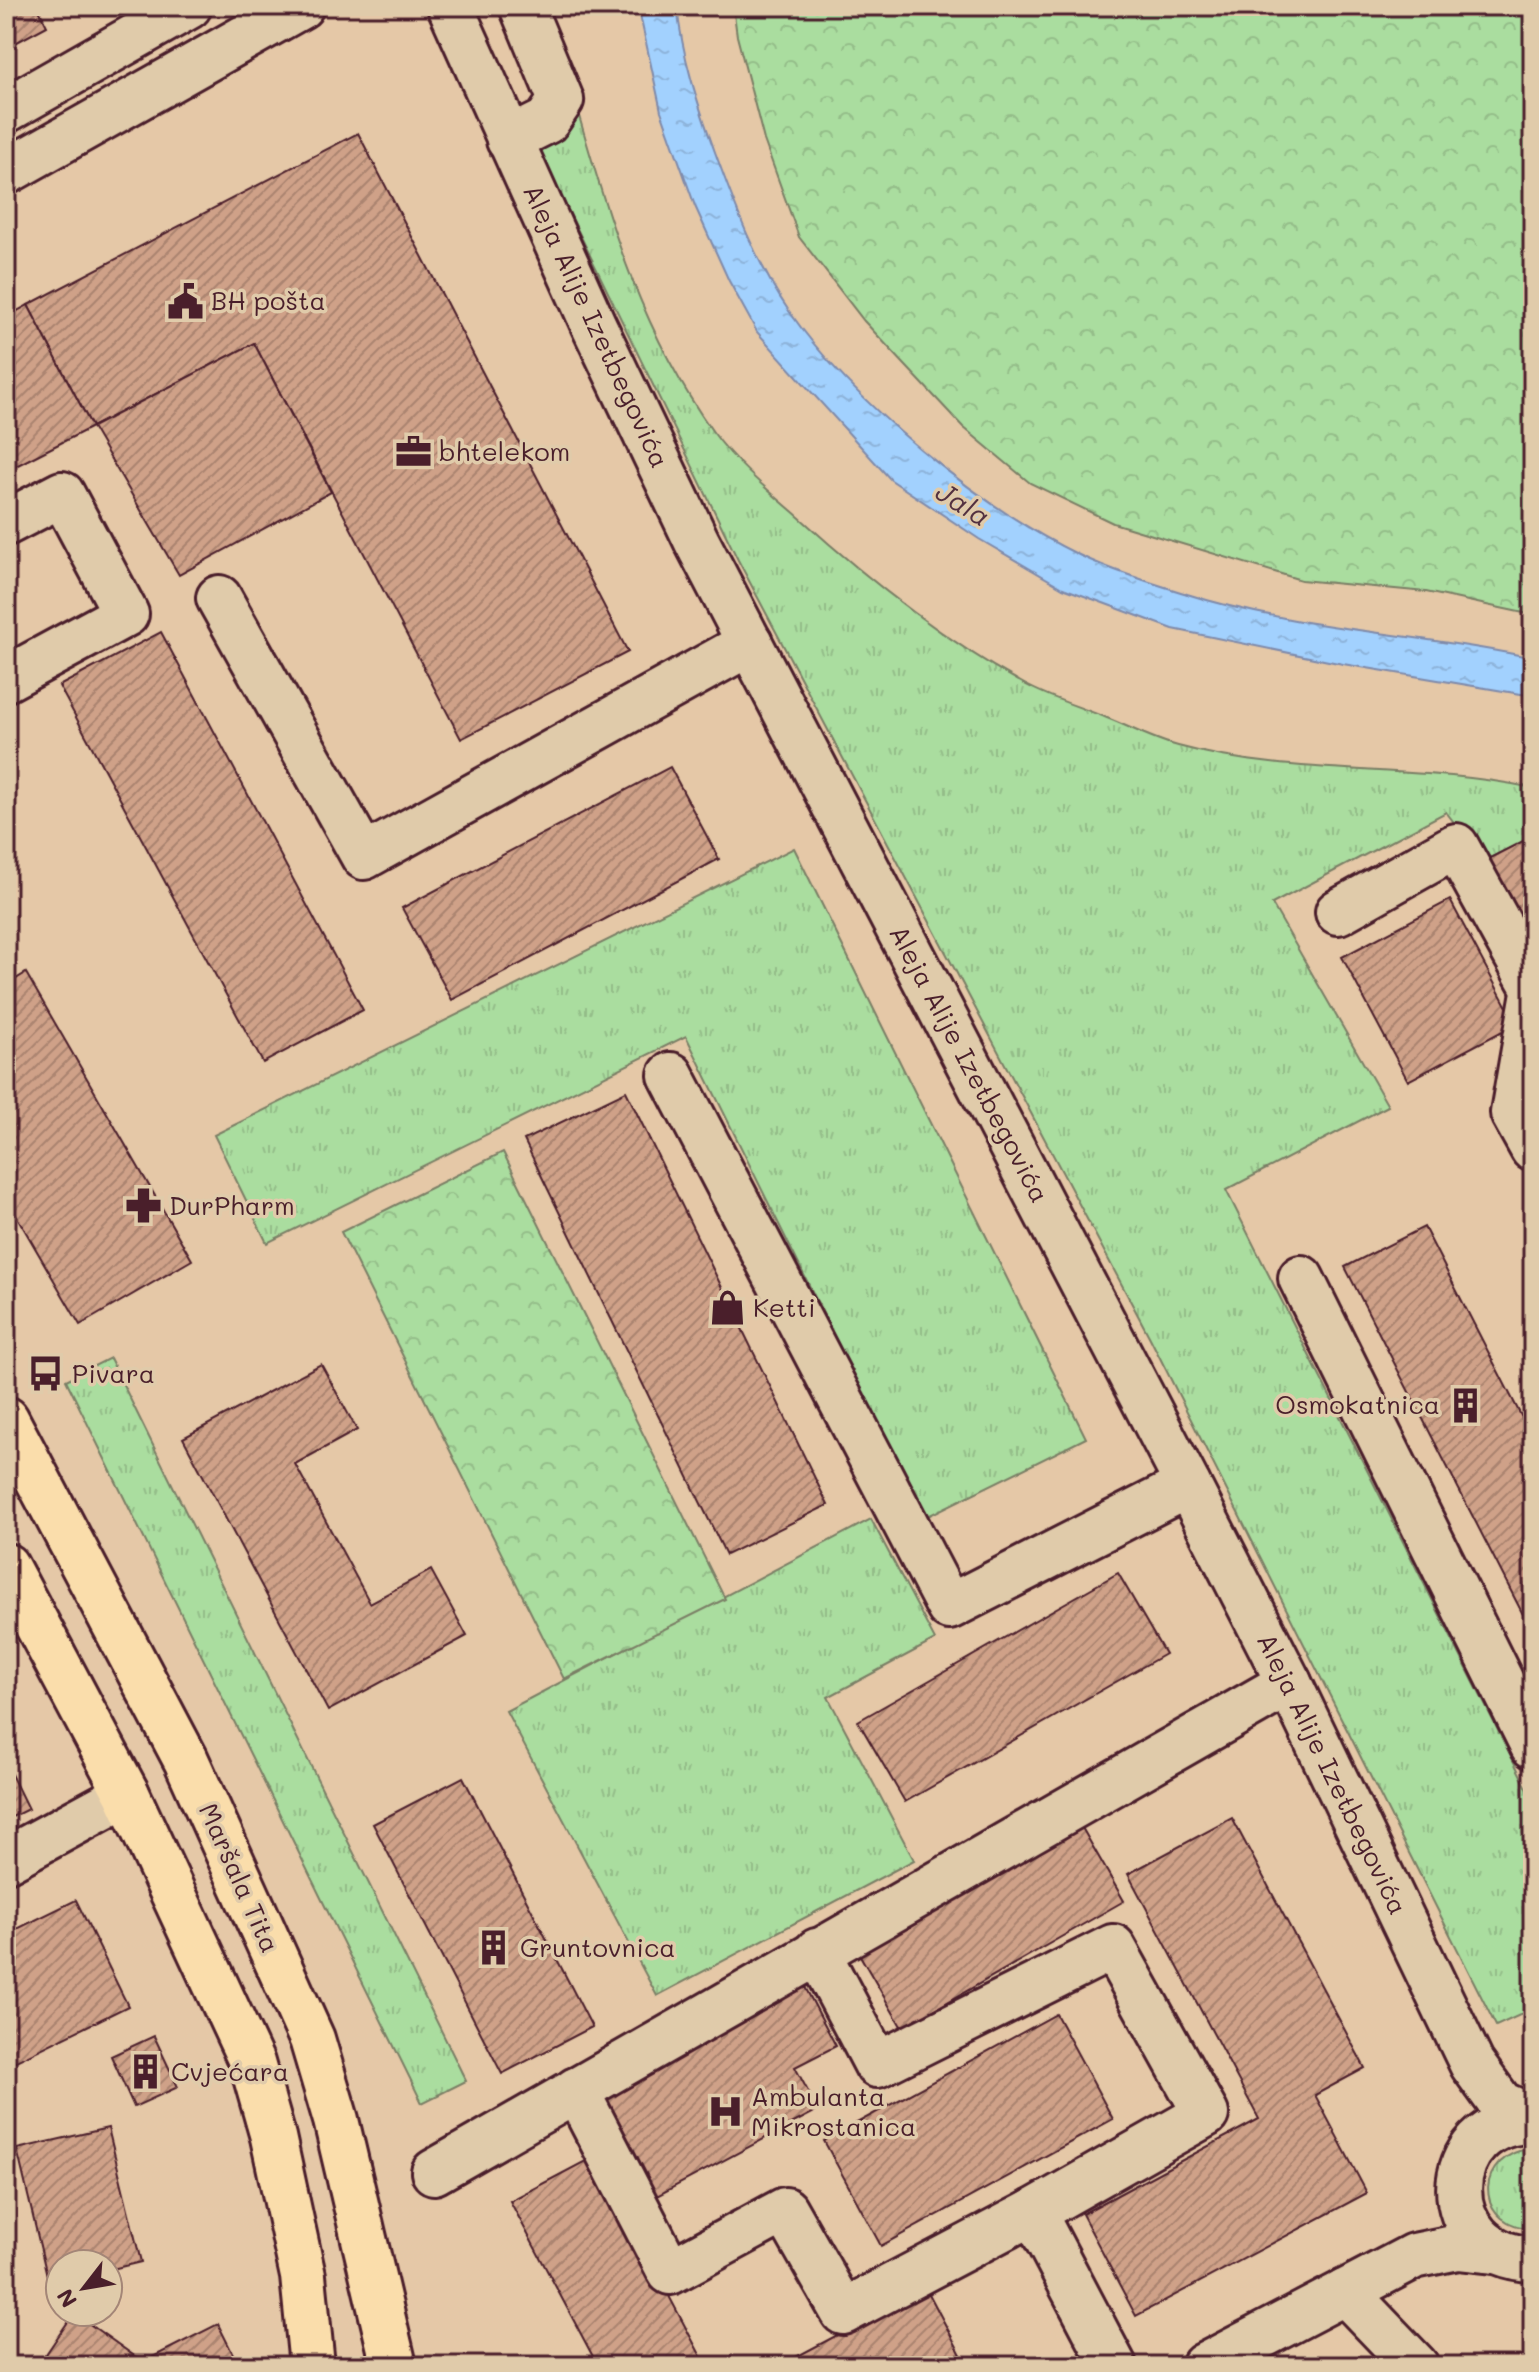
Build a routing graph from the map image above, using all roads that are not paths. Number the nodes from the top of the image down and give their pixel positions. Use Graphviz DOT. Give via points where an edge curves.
graph roads {
  1 [pos="189,6"];
  2 [pos="301,6"];
  3 [pos="450,6"];
  4 [pos="522,6"];
  5 [pos="6,110"];
  6 [pos="509,140"];
  7 [pos="6,172"];
  8 [pos="6,523"];
  9 [pos="219,598"];
  10 [pos="750,643"];
  11 [pos="6,679"];
  12 [pos="1338,912"];
  13 [pos="1533,986"];
  14 [pos="1533,998"];
  15 [pos="671,1075"];
  16 [pos="1533,1149"];
  17 [pos="1301,1278"];
  18 [pos="6,1419"];
  19 [pos="1188,1485"];
  20 [pos="6,1566"];
  21 [pos="1289,1683"];
  22 [pos="1533,1746"];
  23 [pos="186,1760"];
  24 [pos="127,1794"];
  25 [pos="6,1860"];
  26 [pos="817,1951"];
  27 [pos="1472,2064"];
  28 [pos="576,2090"];
  29 [pos="1533,2120"];
  30 [pos="1463,2167"];
  31 [pos="434,2172"];
  32 [pos="1033,2212"];
  33 [pos="1414,2256"];
  34 [pos="1518,2259"];
  35 [pos="1345,2292"];
  36 [pos="312,2366"];
  37 [pos="394,2366"];
  38 [pos="1114,2366"];
  39 [pos="1204,2366"];
  40 [pos="1416,2366"];
  1 -- 5 [label="street"];
  2 -- 7 [label="street"];
  3 -- 6 [label="street, Aleja Alije Izetbegovića"];
  4 -- 6 [label="street" via="561,100 547,121"];
  6 -- 10 [label="street, Aleja Alije Izetbegovića"];
  8 -- 11 [label="street" via="62,494 126,614"];
  9 -- 10 [label="street" via="364,857"];
  10 -- 19 [label="street, Aleja Alije Izetbegovića"];
  12 -- 13 [label="street" via="1456,846"];
  14 -- 16 [label="street" via="1513,1113"];
  15 -- 19 [label="street" via="949,1607"];
  17 -- 22 [label="street"];
  18 -- 23 [label="main road, Maršala Tita"];
  19 -- 21 [label="street, Aleja Alije Izetbegovića"];
  20 -- 24 [label="main road"];
  21 -- 26 [label="street"];
  21 -- 27 [label="street, Aleja Alije Izetbegovića"];
  23 -- 24 [label="main road"];
  23 -- 37 [label="main road, Maršala Tita" via="312,2039"];
  24 -- 25 [label="street"];
  24 -- 36 [label="main road" via="252,2063 303,2276"];
  26 -- 28 [label="street"];
  26 -- 32 [label="street" via="877,2065 1113,1947 1206,2114"];
  27 -- 29 [label="street" via="1501,2104"];
  27 -- 30 [label="street" via="1475,2110"];
  28 -- 31 [label="street"];
  28 -- 32 [label="street" via="670,2272 785,2210 843,2312"];
  29 -- 30 [label="street" via="1498,2127 1480,2139"];
  30 -- 33 [label="street" via="1445,2220"];
  30 -- 34 [label="street" via="1458,2199 1465,2219 1477,2238"];
  32 -- 38 [label="street"];
  33 -- 34 [label="street" via="1458,2247"];
  33 -- 35 [label="street"];
  35 -- 39 [label="street"];
  35 -- 40 [label="street"];
}
